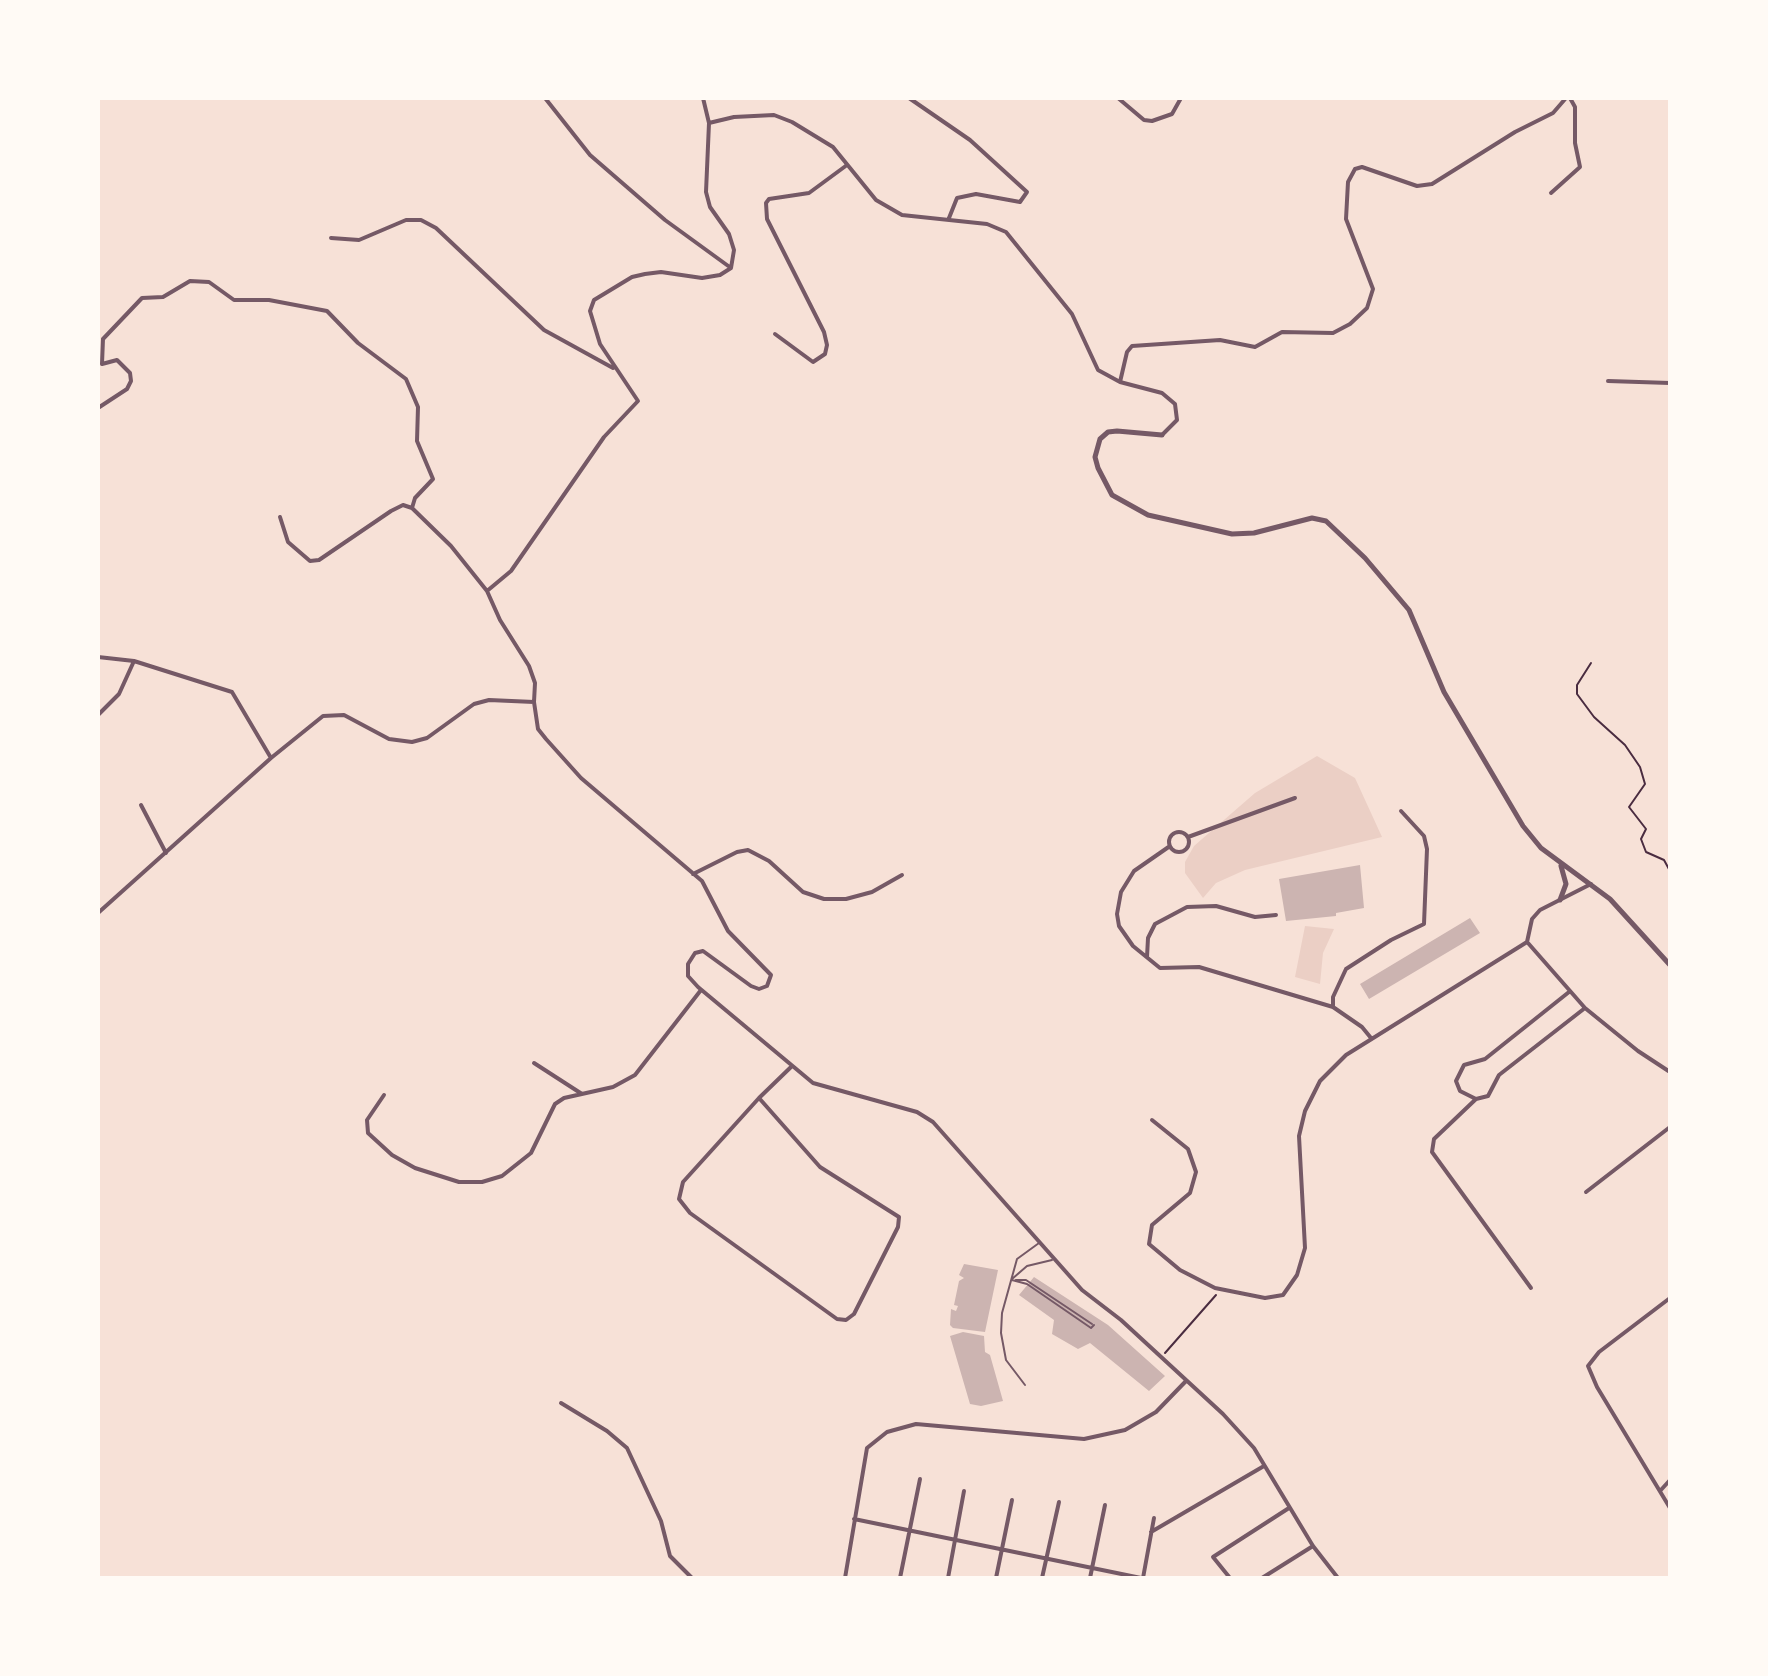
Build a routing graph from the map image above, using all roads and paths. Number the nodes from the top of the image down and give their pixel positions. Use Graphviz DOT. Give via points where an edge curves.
graph roads {
  1 [pos="545,98"];
  2 [pos="703,98"];
  3 [pos="909,98"];
  4 [pos="1118,98"];
  5 [pos="1181,98"];
  6 [pos="1568,98"];
  7 [pos="709,123"];
  8 [pos="847,165"];
  9 [pos="1551,193"];
  10 [pos="949,218"];
  11 [pos="331,238"];
  12 [pos="731,268"];
  13 [pos="775,334"];
  14 [pos="615,369"];
  15 [pos="1608,381"];
  16 [pos="1120,382"];
  17 [pos="1670,383"];
  18 [pos="98,408"];
  19 [pos="1162,435"];
  20 [pos="412,508"];
  21 [pos="280,517"];
  22 [pos="487,591"];
  23 [pos="98,657"];
  24 [pos="134,661"];
  25 [pos="1591,663"];
  26 [pos="534,702"];
  27 [pos="98,715"];
  28 [pos="271,758"];
  29 [pos="1295,798"];
  30 [pos="141,805"];
  31 [pos="1401,811"];
  32 [pos="1188,837"];
  33 [pos="1170,846"];
  34 [pos="166,853"];
  35 [pos="1561,865"];
  36 [pos="1670,871"];
  37 [pos="693,874"];
  38 [pos="902,875"];
  39 [pos="1591,884"];
  40 [pos="1560,900"];
  41 [pos="98,913"];
  42 [pos="1276,915"];
  43 [pos="1527,942"];
  44 [pos="1147,959"];
  45 [pos="1670,965"];
  46 [pos="701,990"];
  47 [pos="1569,992"];
  48 [pos="1333,1007"];
  49 [pos="1585,1008"];
  50 [pos="1371,1038"];
  51 [pos="534,1063"];
  52 [pos="791,1067"];
  53 [pos="1670,1072"];
  54 [pos="384,1095"];
  55 [pos="584,1095"];
  56 [pos="759,1098"];
  57 [pos="1476,1099"];
  58 [pos="1152,1120"];
  59 [pos="1670,1127"];
  60 [pos="1586,1192"];
  61 [pos="1039,1243"];
  62 [pos="1054,1260"];
  63 [pos="1011,1280"];
  64 [pos="1531,1288"];
  65 [pos="1221,1290"];
  66 [pos="1670,1298"];
  67 [pos="1094,1325"];
  68 [pos="1161,1357"];
  69 [pos="1186,1381"];
  70 [pos="1025,1385"];
  71 [pos="561,1403"];
  72 [pos="1264,1466"];
  73 [pos="920,1479"];
  74 [pos="1670,1480"];
  75 [pos="964,1491"];
  76 [pos="1660,1491"];
  77 [pos="1012,1500"];
  78 [pos="1059,1502"];
  79 [pos="1105,1505"];
  80 [pos="1289,1508"];
  81 [pos="1670,1508"];
  82 [pos="1154,1518"];
  83 [pos="854,1519"];
  84 [pos="909,1531"];
  85 [pos="1151,1532"];
  86 [pos="953,1539"];
  87 [pos="1313,1546"];
  88 [pos="1002,1549"];
  89 [pos="1046,1559"];
  90 [pos="1092,1568"];
  91 [pos="692,1578"];
  92 [pos="845,1578"];
  93 [pos="900,1578"];
  94 [pos="948,1578"];
  95 [pos="996,1578"];
  96 [pos="1042,1578"];
  97 [pos="1090,1578"];
  98 [pos="1142,1578"];
  99 [pos="1230,1578"];
  100 [pos="1262,1578"];
  101 [pos="1338,1578"];
  1 -- 12 [label="street" via="590,155"];
  2 -- 7 [label="street"];
  3 -- 10 [label="street" via="970,140 1027,192 1020,202 976,194 957,198"];
  4 -- 5 [label="street" via="1152,121 1172,114"];
  6 -- 9 [label="street" via="1575,107 1580,167"];
  6 -- 16 [label="street" via="1553,113 1432,184 1417,186 1355,169 1348,182 1346,219 1373,289 1367,308 1350,324 1333,333 1282,332 1255,347 1220,340 1132,346"];
  7 -- 8 [label="street" via="774,115 833,147"];
  7 -- 12 [label="street" via="706,192 729,234 734,250"];
  8 -- 10 [label="street" via="888,208 902,215"];
  8 -- 13 [label="street" via="809,193 766,203 767,219 824,332 825,354 813,362"];
  10 -- 16 [label="street" via="997,227 1013,239 1072,314 1098,370"];
  11 -- 14 [label="street" via="359,240 406,220 421,220 436,228 544,330"];
  12 -- 14 [label="street" via="702,278 661,272 632,277 594,300 591,316"];
  14 -- 22 [label="street" via="638,401 604,437 511,571"];
  15 -- 17 [label="street"];
  16 -- 19 [label="street" via="1162,393 1175,404 1178,416"];
  18 -- 20 [label="street" via="131,381 117,360 102,364 103,339 142,298 163,297 190,281 209,282 234,300 269,300 327,311 358,343 406,379 418,407 417,441 433,479"];
  19 -- 35 [label="street" via="1117,431 1100,439 1095,457 1112,495 1148,515 1232,534 1312,518 1326,521 1409,610 1444,692 1523,826"];
  20 -- 21 [label="street" via="403,505 391,511 310,561 288,542"];
  20 -- 22 [label="street"];
  22 -- 26 [label="street" via="529,666"];
  23 -- 24 [label="street"];
  24 -- 27 [label="street" via="119,694"];
  24 -- 28 [label="street" via="232,692"];
  25 -- 36 [label="path" via="1577,694 1640,767 1645,784 1629,807 1646,829 1641,839 1646,852 1664,860"];
  26 -- 28 [label="street" via="474,704 427,738 412,742 389,739 344,715 323,716"];
  26 -- 37 [label="street" via="538,729 581,778"];
  28 -- 34 [label="street"];
  29 -- 32 [label="street"];
  30 -- 34 [label="street"];
  31 -- 48 [label="street" via="1424,836 1427,849 1424,924 1346,969"];
  32 -- 33 [label="street" via="1175,833"];
  32 -- 33 [label="street" via="1184,851"];
  33 -- 44 [label="street" via="1134,871 1118,903 1119,926"];
  34 -- 41 [label="street"];
  35 -- 39 [label="street"];
  35 -- 40 [label="street" via="1566,884"];
  37 -- 38 [label="street" via="748,850 769,861 803,892 824,899 872,892"];
  37 -- 46 [label="street" via="710,891 728,931 771,975 767,986 759,989 740,981 708,952 695,953 688,976"];
  39 -- 40 [label="street"];
  39 -- 45 [label="street"];
  40 -- 43 [label="street" via="1532,919"];
  42 -- 44 [label="street" via="1187,907 1155,924"];
  43 -- 47 [label="street"];
  43 -- 50 [label="street"];
  44 -- 48 [label="street" via="1160,968 1199,967"];
  46 -- 52 [label="street"];
  46 -- 55 [label="street" via="635,1075"];
  47 -- 49 [label="street"];
  47 -- 57 [label="street" via="1485,1059 1460,1069 1457,1086"];
  48 -- 50 [label="street"];
  49 -- 53 [label="street"];
  49 -- 57 [label="street" via="1499,1075 1488,1096"];
  50 -- 65 [label="street" via="1326,1073 1305,1111 1299,1150 1305,1248 1293,1284 1272,1298"];
  51 -- 55 [label="street"];
  52 -- 56 [label="street"];
  52 -- 61 [label="street" via="813,1083 917,1112 933,1122"];
  54 -- 55 [label="street" via="367,1120 374,1141 441,1178 482,1182 502,1176 531,1153 555,1104"];
  56 -- 56 [label="street" via="820,1167 899,1217 849,1318 837,1319 690,1213 679,1199 683,1182"];
  57 -- 64 [label="street" via="1434,1139 1432,1152"];
  58 -- 65 [label="street" via="1188,1149 1196,1172 1190,1193 1152,1225 1149,1244 1180,1270"];
  59 -- 60 [label="street"];
  61 -- 62 [label="street"];
  61 -- 63 [label="lane" via="1017,1259"];
  62 -- 63 [label="lane" via="1027,1266"];
  62 -- 68 [label="street"];
  63 -- 67 [label="lane" via="1026,1280"];
  63 -- 70 [label="lane" via="1001,1333 1009,1367"];
  65 -- 68 [label="path"];
  66 -- 76 [label="street" via="1588,1366"];
  68 -- 69 [label="street"];
  69 -- 72 [label="street" via="1234,1425"];
  69 -- 83 [label="street" via="1156,1412 1125,1430 1084,1439 916,1424 887,1432 867,1448"];
  71 -- 91 [label="street" via="627,1448 661,1521 670,1556"];
  72 -- 80 [label="street"];
  72 -- 85 [label="street"];
  73 -- 84 [label="street"];
  74 -- 76 [label="street"];
  75 -- 86 [label="street"];
  76 -- 81 [label="street"];
  77 -- 88 [label="street"];
  78 -- 89 [label="street"];
  79 -- 90 [label="street"];
  80 -- 87 [label="street"];
  80 -- 99 [label="street" via="1213,1557"];
  82 -- 85 [label="street"];
  83 -- 84 [label="street"];
  83 -- 92 [label="street"];
  84 -- 86 [label="street"];
  84 -- 93 [label="street"];
  85 -- 98 [label="street"];
  86 -- 88 [label="street"];
  86 -- 94 [label="street"];
  87 -- 100 [label="street"];
  87 -- 101 [label="street"];
  88 -- 89 [label="street"];
  88 -- 95 [label="street"];
  89 -- 90 [label="street"];
  89 -- 96 [label="street"];
  90 -- 97 [label="street"];
  90 -- 98 [label="street"];
}
